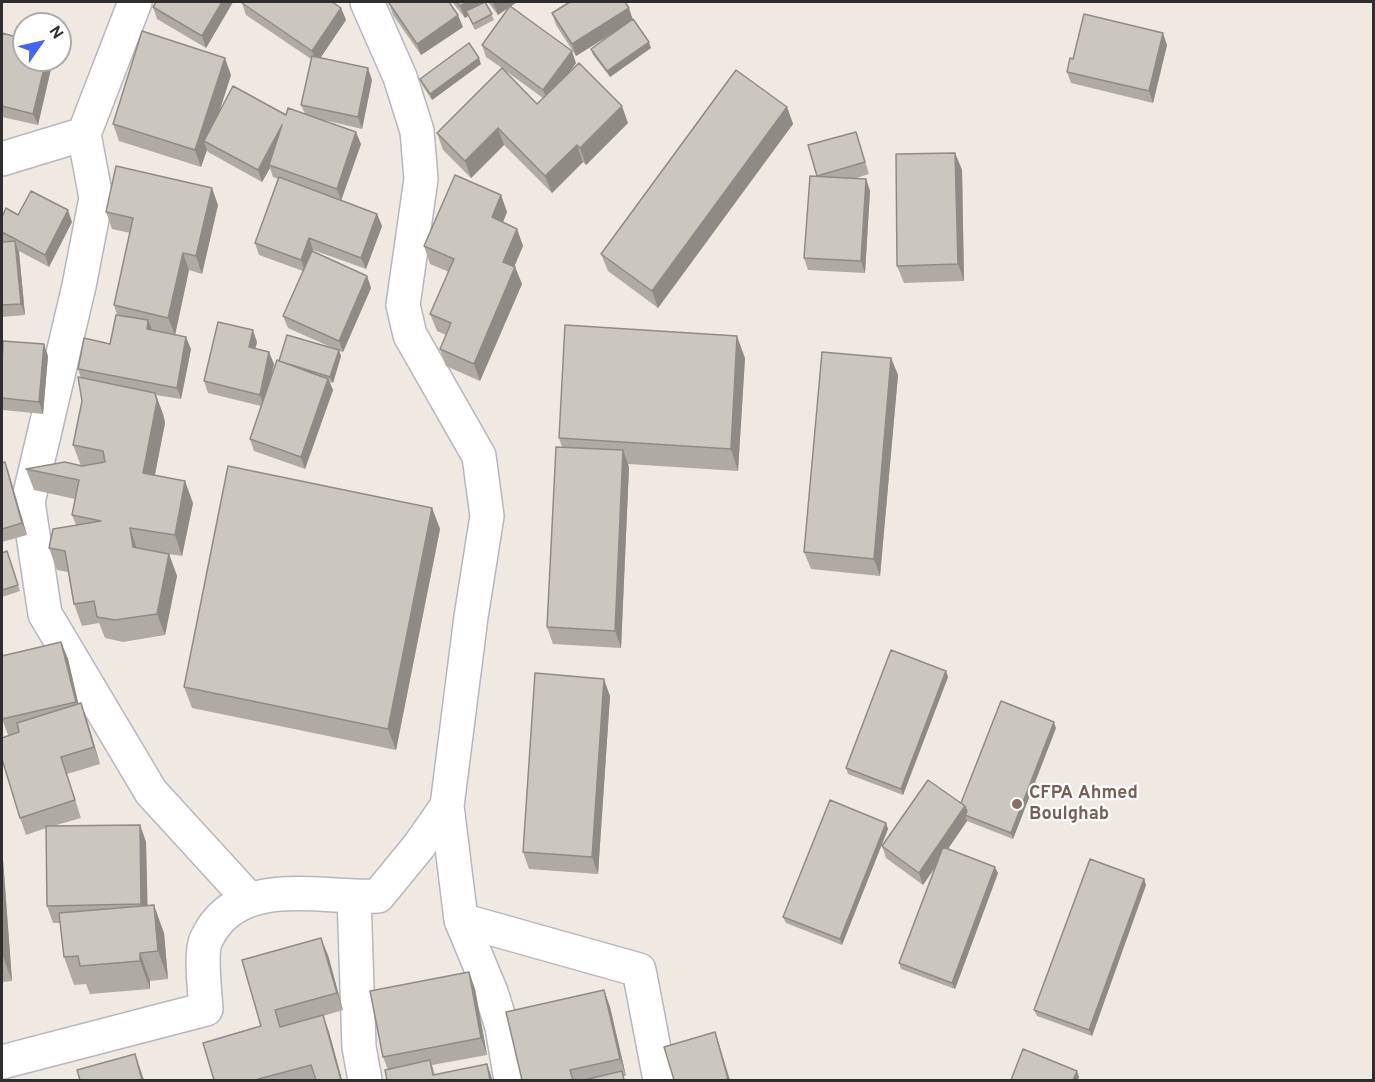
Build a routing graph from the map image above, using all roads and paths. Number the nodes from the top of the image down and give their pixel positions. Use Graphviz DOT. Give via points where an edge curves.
graph roads {
  1 [pos="135,2"];
  2 [pos="367,2"];
  3 [pos="84,134"];
  4 [pos="2,159"];
  5 [pos="447,806"];
  6 [pos="354,897"];
  7 [pos="248,898"];
  8 [pos="461,920"];
  9 [pos="2,1062"];
  10 [pos="365,1080"];
  11 [pos="511,1080"];
  12 [pos="660,1080"];
  1 -- 3 [label="street"];
  2 -- 5 [label="street" via="400,76 417,131 421,179 402,305 410,335 479,456 488,516"];
  3 -- 4 [label="street"];
  3 -- 7 [label="street" via="96,198 28,502 45,614 151,792"];
  5 -- 6 [label="street" via="378,896"];
  5 -- 8 [label="street"];
  6 -- 7 [label="street" via="281,893"];
  6 -- 10 [label="street" via="359,1047"];
  7 -- 9 [label="street" via="222,917 205,941 206,1009"];
  8 -- 11 [label="street" via="491,992"];
  8 -- 12 [label="street" via="639,970"];
}
